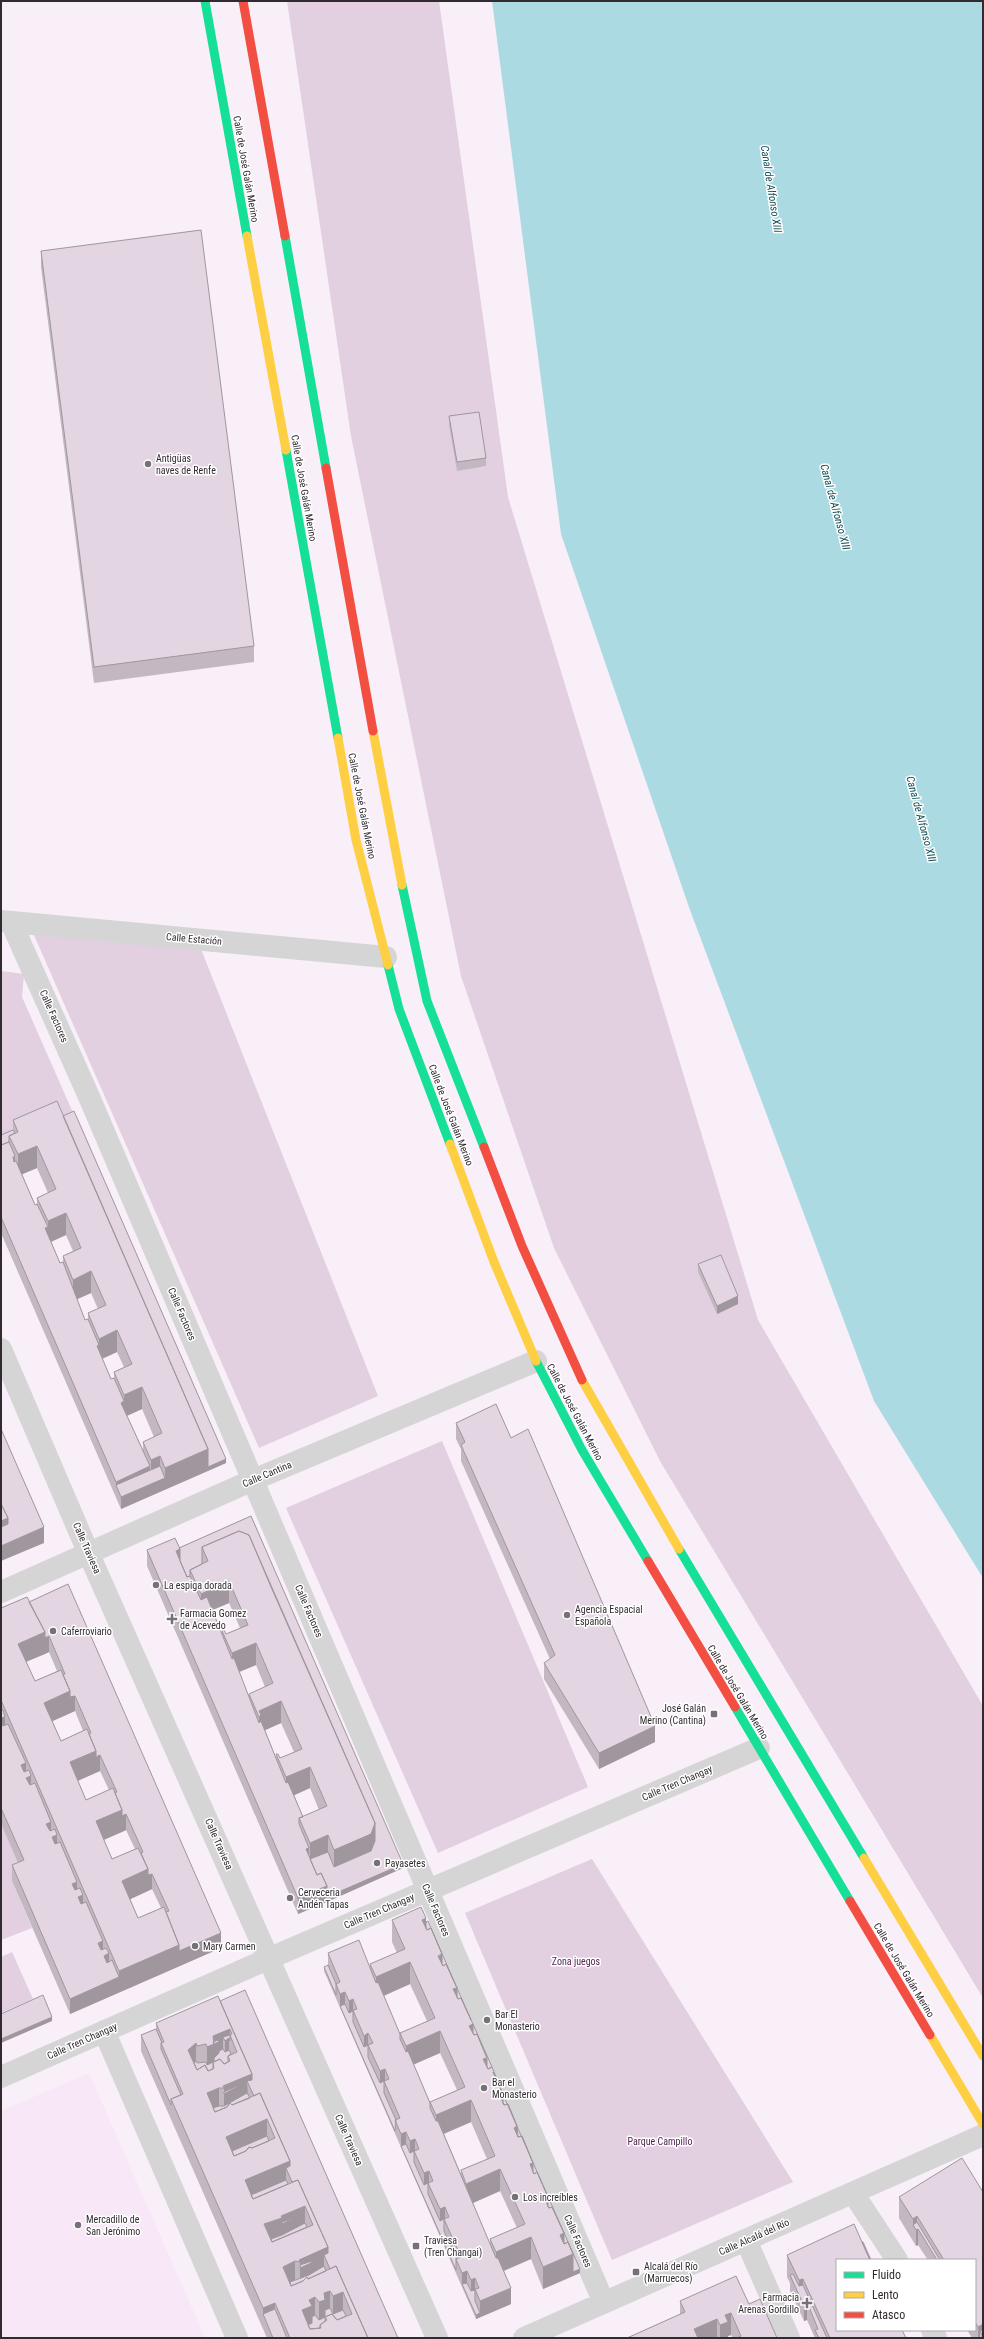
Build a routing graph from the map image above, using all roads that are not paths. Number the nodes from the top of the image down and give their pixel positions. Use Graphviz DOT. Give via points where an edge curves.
graph roads {
  1 [pos="205,1"];
  2 [pos="243,1"];
  3 [pos="6,921"];
  4 [pos="386,957"];
  5 [pos="1,1349"];
  6 [pos="536,1361"];
  7 [pos="253,1480"];
  8 [pos="88,1552"];
  9 [pos="1,1592"];
  10 [pos="759,1748"];
  11 [pos="428,1890"];
  12 [pos="270,1958"];
  13 [pos="104,2031"];
  14 [pos="983,2056"];
  15 [pos="1,2077"];
  16 [pos="983,2124"];
  17 [pos="983,2135"];
  18 [pos="853,2193"];
  19 [pos="746,2240"];
  20 [pos="896,2259"];
  21 [pos="604,2303"];
  22 [pos="237,2338"];
  23 [pos="437,2338"];
  24 [pos="524,2338"];
  25 [pos="789,2338"];
  1 -- 4 [label="main road, Calle de José Galán Merino" via="355,833"];
  2 -- 14 [label="main road, Calle de José Galán Merino" via="391,830 427,1001 522,1246 585,1386 693,1574"];
  3 -- 4 [label="street, Calle Estación"];
  3 -- 7 [label="street, Calle Factores" via="84,1086"];
  4 -- 6 [label="main road, Calle de José Galán Merino" via="399,1009 494,1262"];
  5 -- 8 [label="street, Calle Traviesa"];
  6 -- 7 [label="street, Calle Cantina"];
  6 -- 10 [label="main road, Calle de José Galán Merino" via="582,1450"];
  7 -- 8 [label="street, Calle Cantina"];
  7 -- 11 [label="street, Calle Factores"];
  8 -- 9 [label="street, Calle Cantina"];
  8 -- 12 [label="street, Calle Traviesa"];
  10 -- 11 [label="street, Calle Tren Changay"];
  10 -- 16 [label="main road, Calle de José Galán Merino"];
  11 -- 12 [label="street, Calle Tren Changay"];
  11 -- 21 [label="street, Calle Factores"];
  12 -- 13 [label="street, Calle Tren Changay"];
  12 -- 23 [label="street, Calle Traviesa"];
  13 -- 15 [label="street, Calle Tren Changay"];
  13 -- 22 [label="street"];
  17 -- 18 [label="street, Calle Alcalá del Río"];
  18 -- 19 [label="street, Calle Alcalá del Río"];
  18 -- 20 [label="street"];
  19 -- 21 [label="street, Calle Alcalá del Río"];
  19 -- 25 [label="street"];
  21 -- 24 [label="street, Calle Alcalá del Río"];
}
